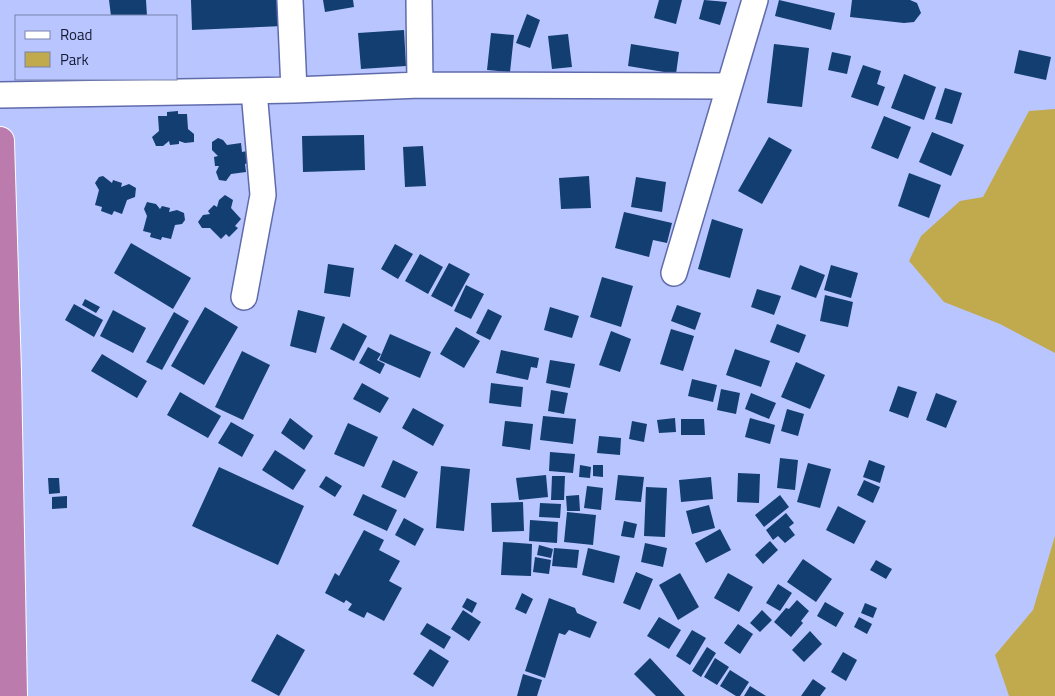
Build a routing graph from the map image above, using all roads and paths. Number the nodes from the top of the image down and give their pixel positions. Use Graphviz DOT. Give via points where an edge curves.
graph roads {
  1 [pos="290,0"];
  2 [pos="419,0"];
  3 [pos="755,0"];
  4 [pos="420,85"];
  5 [pos="728,86"];
  6 [pos="294,90"];
  7 [pos="254,91"];
  8 [pos="0,95"];
  9 [pos="0,140"];
  10 [pos="674,273"];
  11 [pos="244,297"];
  12 [pos="6,662"];
  13 [pos="13,696"];
  1 -- 6 [label="street"];
  2 -- 4 [label="street"];
  3 -- 5 [label="street"];
  4 -- 5 [label="street"];
  4 -- 6 [label="street"];
  5 -- 10 [label="street"];
  6 -- 7 [label="street"];
  7 -- 8 [label="street"];
  7 -- 11 [label="street" via="263,195"];
  9 -- 12 [label="highway" via="7,372"];
  12 -- 13 [label="highway"];
}
